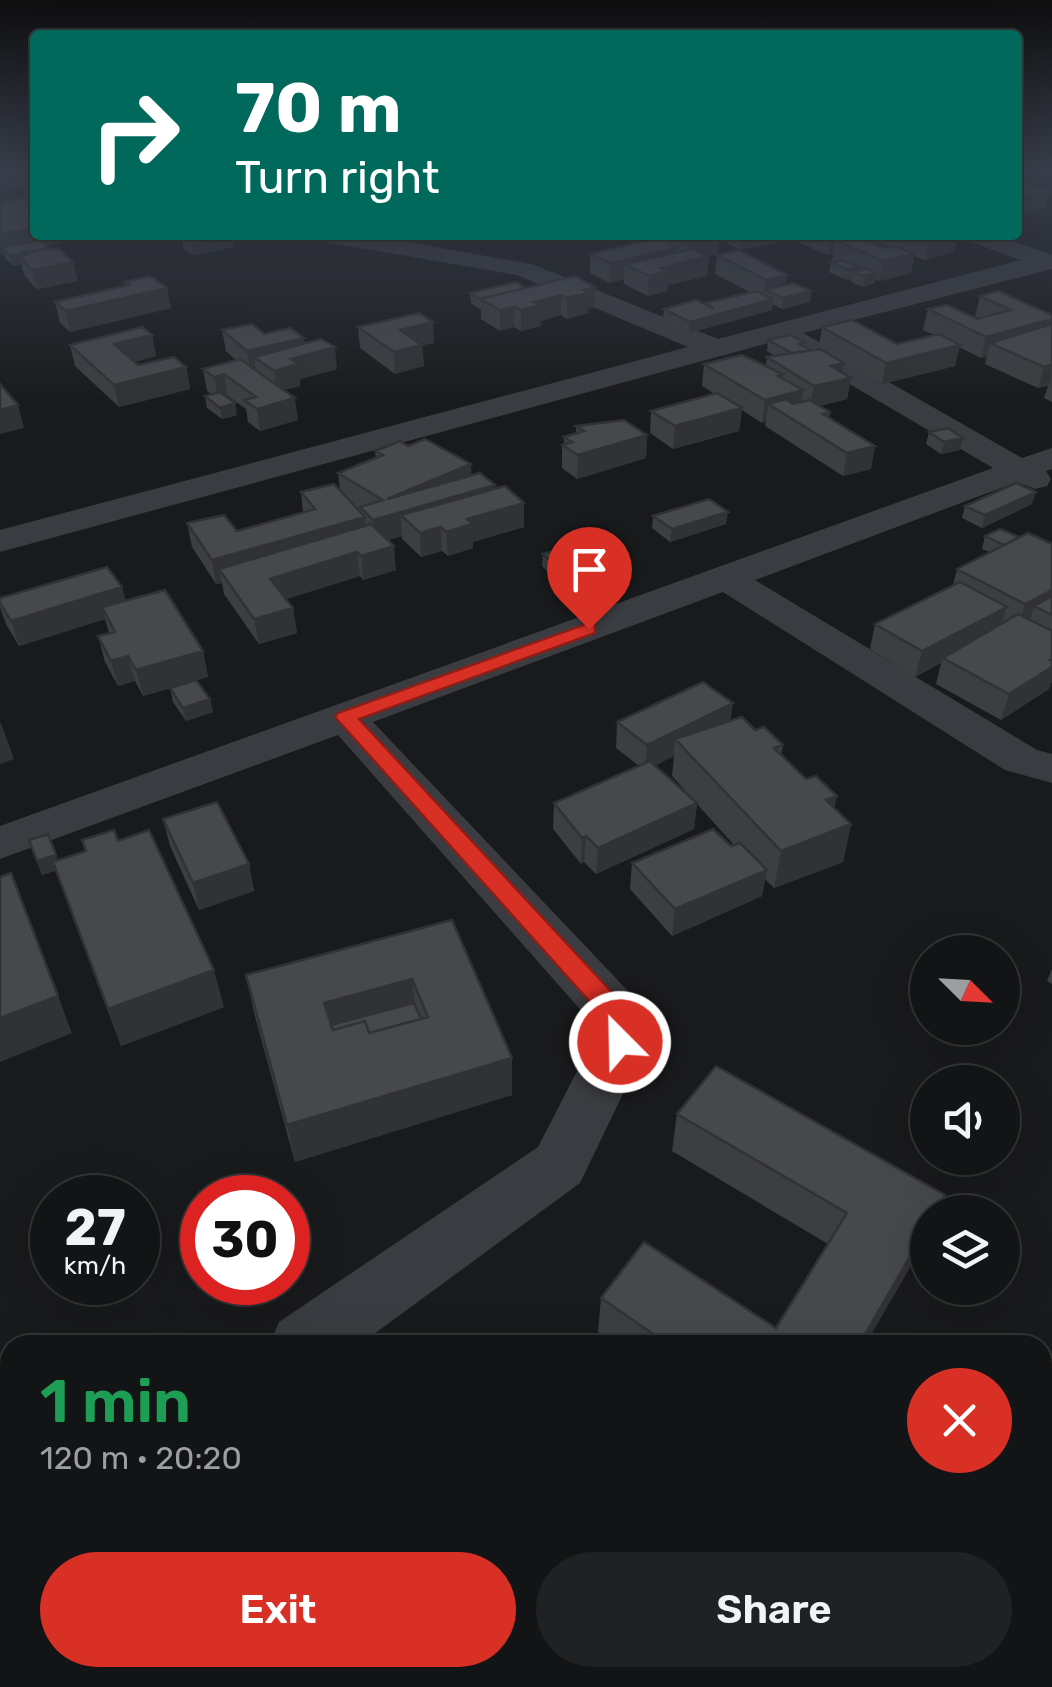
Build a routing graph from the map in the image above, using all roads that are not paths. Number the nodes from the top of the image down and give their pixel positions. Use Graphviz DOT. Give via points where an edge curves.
graph roads {
  1 [pos="400,248"];
  2 [pos="1008,248"];
  3 [pos="1049,262"];
  4 [pos="782,332"];
  5 [pos="717,349"];
  6 [pos="1040,472"];
  7 [pos="0,541"];
  8 [pos="728,578"];
  9 [pos="346,717"];
  10 [pos="1052,769"];
  11 [pos="0,842"];
  12 [pos="317,1335"];
  1 -- 5 [label="street" via="523,269"];
  2 -- 3 [label="street"];
  3 -- 4 [label="street"];
  4 -- 5 [label="street"];
  4 -- 6 [label="street"];
  5 -- 7 [label="street"];
  6 -- 8 [label="street"];
  8 -- 9 [label="street"];
  8 -- 10 [label="street" via="1021,760"];
  9 -- 11 [label="street"];
  9 -- 12 [label="street" via="610,1007 620,1042 559,1165"];
}
